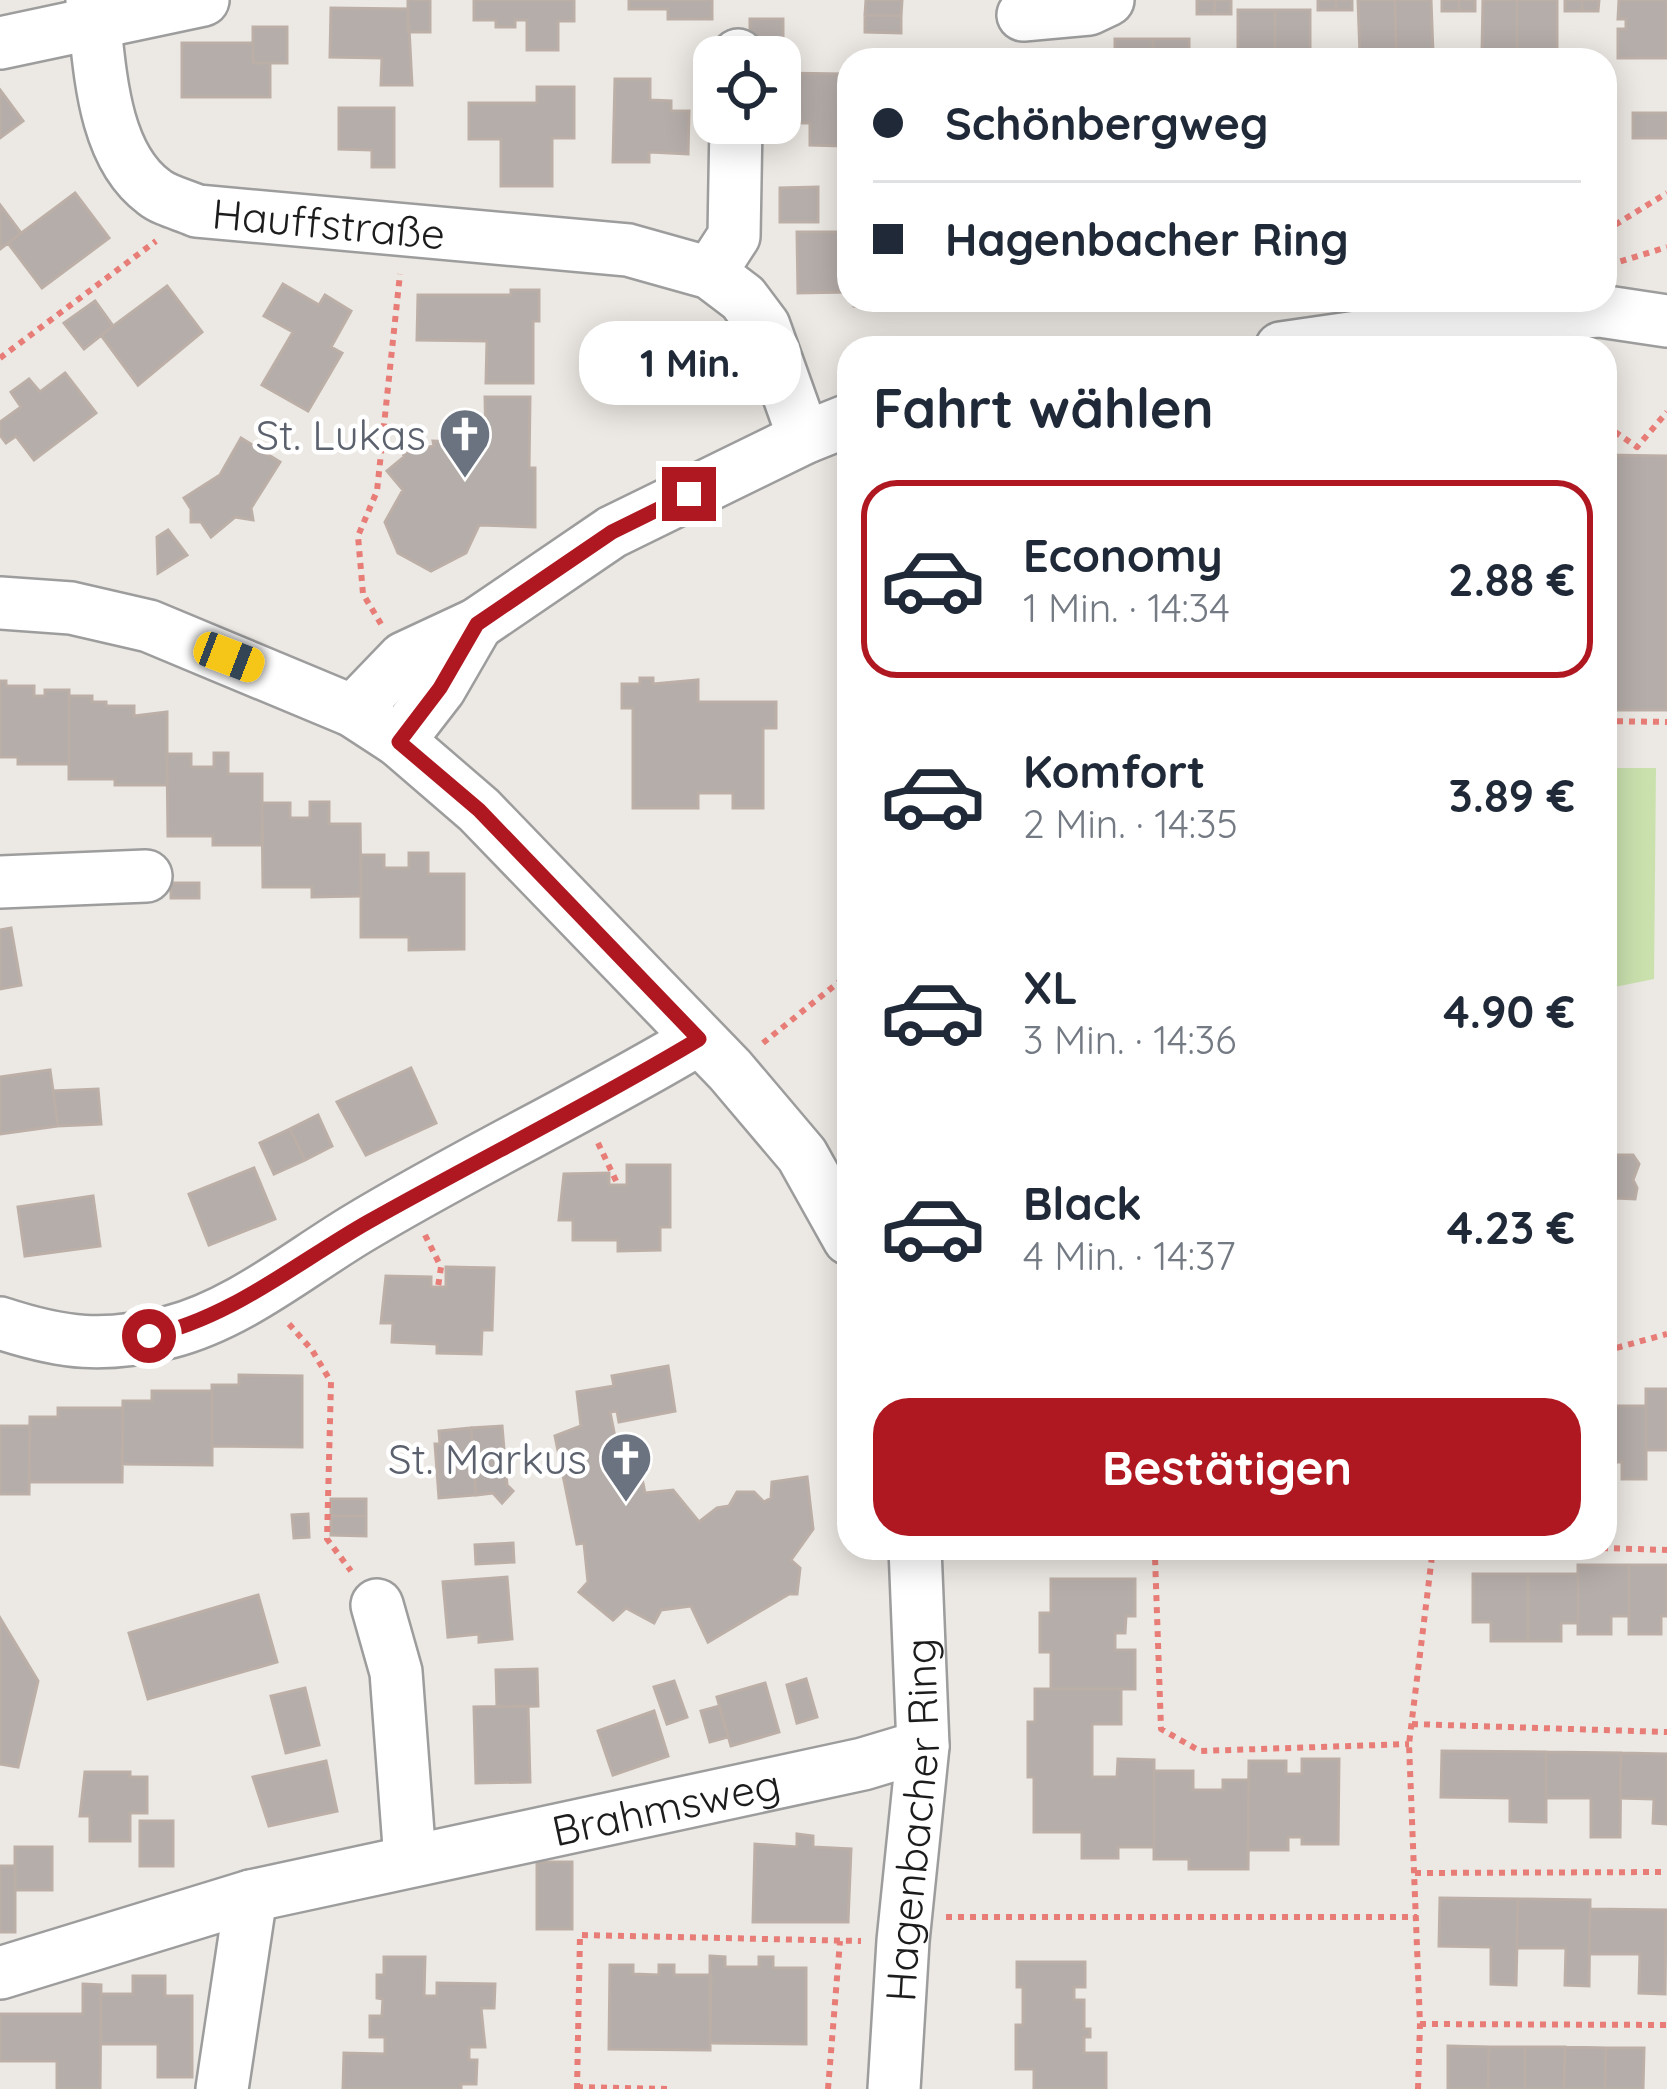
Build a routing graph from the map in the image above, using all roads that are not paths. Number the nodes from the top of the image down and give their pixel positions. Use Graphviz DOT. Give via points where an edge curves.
graph roads {
  1 [pos="203,0"];
  2 [pos="1108,0"];
  3 [pos="94,12"];
  4 [pos="1023,15"];
  5 [pos="0,43"];
  6 [pos="736,144"];
  7 [pos="710,273"];
  8 [pos="1584,312"];
  9 [pos="1607,312"];
  10 [pos="1667,320"];
  11 [pos="1364,336"];
  12 [pos="826,429"];
  13 [pos="0,603"];
  14 [pos="477,624"];
  15 [pos="353,710"];
  16 [pos="399,742"];
  17 [pos="146,876"];
  18 [pos="0,882"];
  19 [pos="714,1055"];
  20 [pos="837,1218"];
  21 [pos="0,1323"];
  22 [pos="915,1560"];
  23 [pos="377,1605"];
  24 [pos="922,1746"];
  25 [pos="410,1860"];
  26 [pos="251,1895"];
  27 [pos="0,1973"];
  28 [pos="222,2089"];
  29 [pos="895,2089"];
  1 -- 3 [label="street"];
  2 -- 4 [label="street"];
  3 -- 5 [label="street"];
  3 -- 7 [label="street, Hauffstraße" via="112,130 155,193 197,211 628,250"];
  6 -- 7 [label="street" via="734,236"];
  7 -- 12 [label="street, Hauffstraße" via="764,326"];
  8 -- 11 [label="street"];
  9 -- 10 [label="street"];
  12 -- 14 [label="street" via="612,532"];
  13 -- 15 [label="street" via="149,626"];
  14 -- 15 [label="street" via="404,658"];
  14 -- 16 [label="street"];
  15 -- 16 [label="street"];
  16 -- 19 [label="street" via="479,810"];
  17 -- 18 [label="street"];
  19 -- 20 [label="street" via="802,1155"];
  19 -- 21 [label="street" via="407,1201 223,1312 122,1342 56,1341"];
  22 -- 24 [label="street, Hagenbacher Ring"];
  23 -- 25 [label="street" via="396,1672"];
  24 -- 25 [label="street, Brahmsweg"];
  24 -- 29 [label="street, Hagenbacher Ring"];
  25 -- 26 [label="street, Brahmsweg"];
  26 -- 27 [label="street, Brahmsweg"];
  26 -- 28 [label="street"];
}
